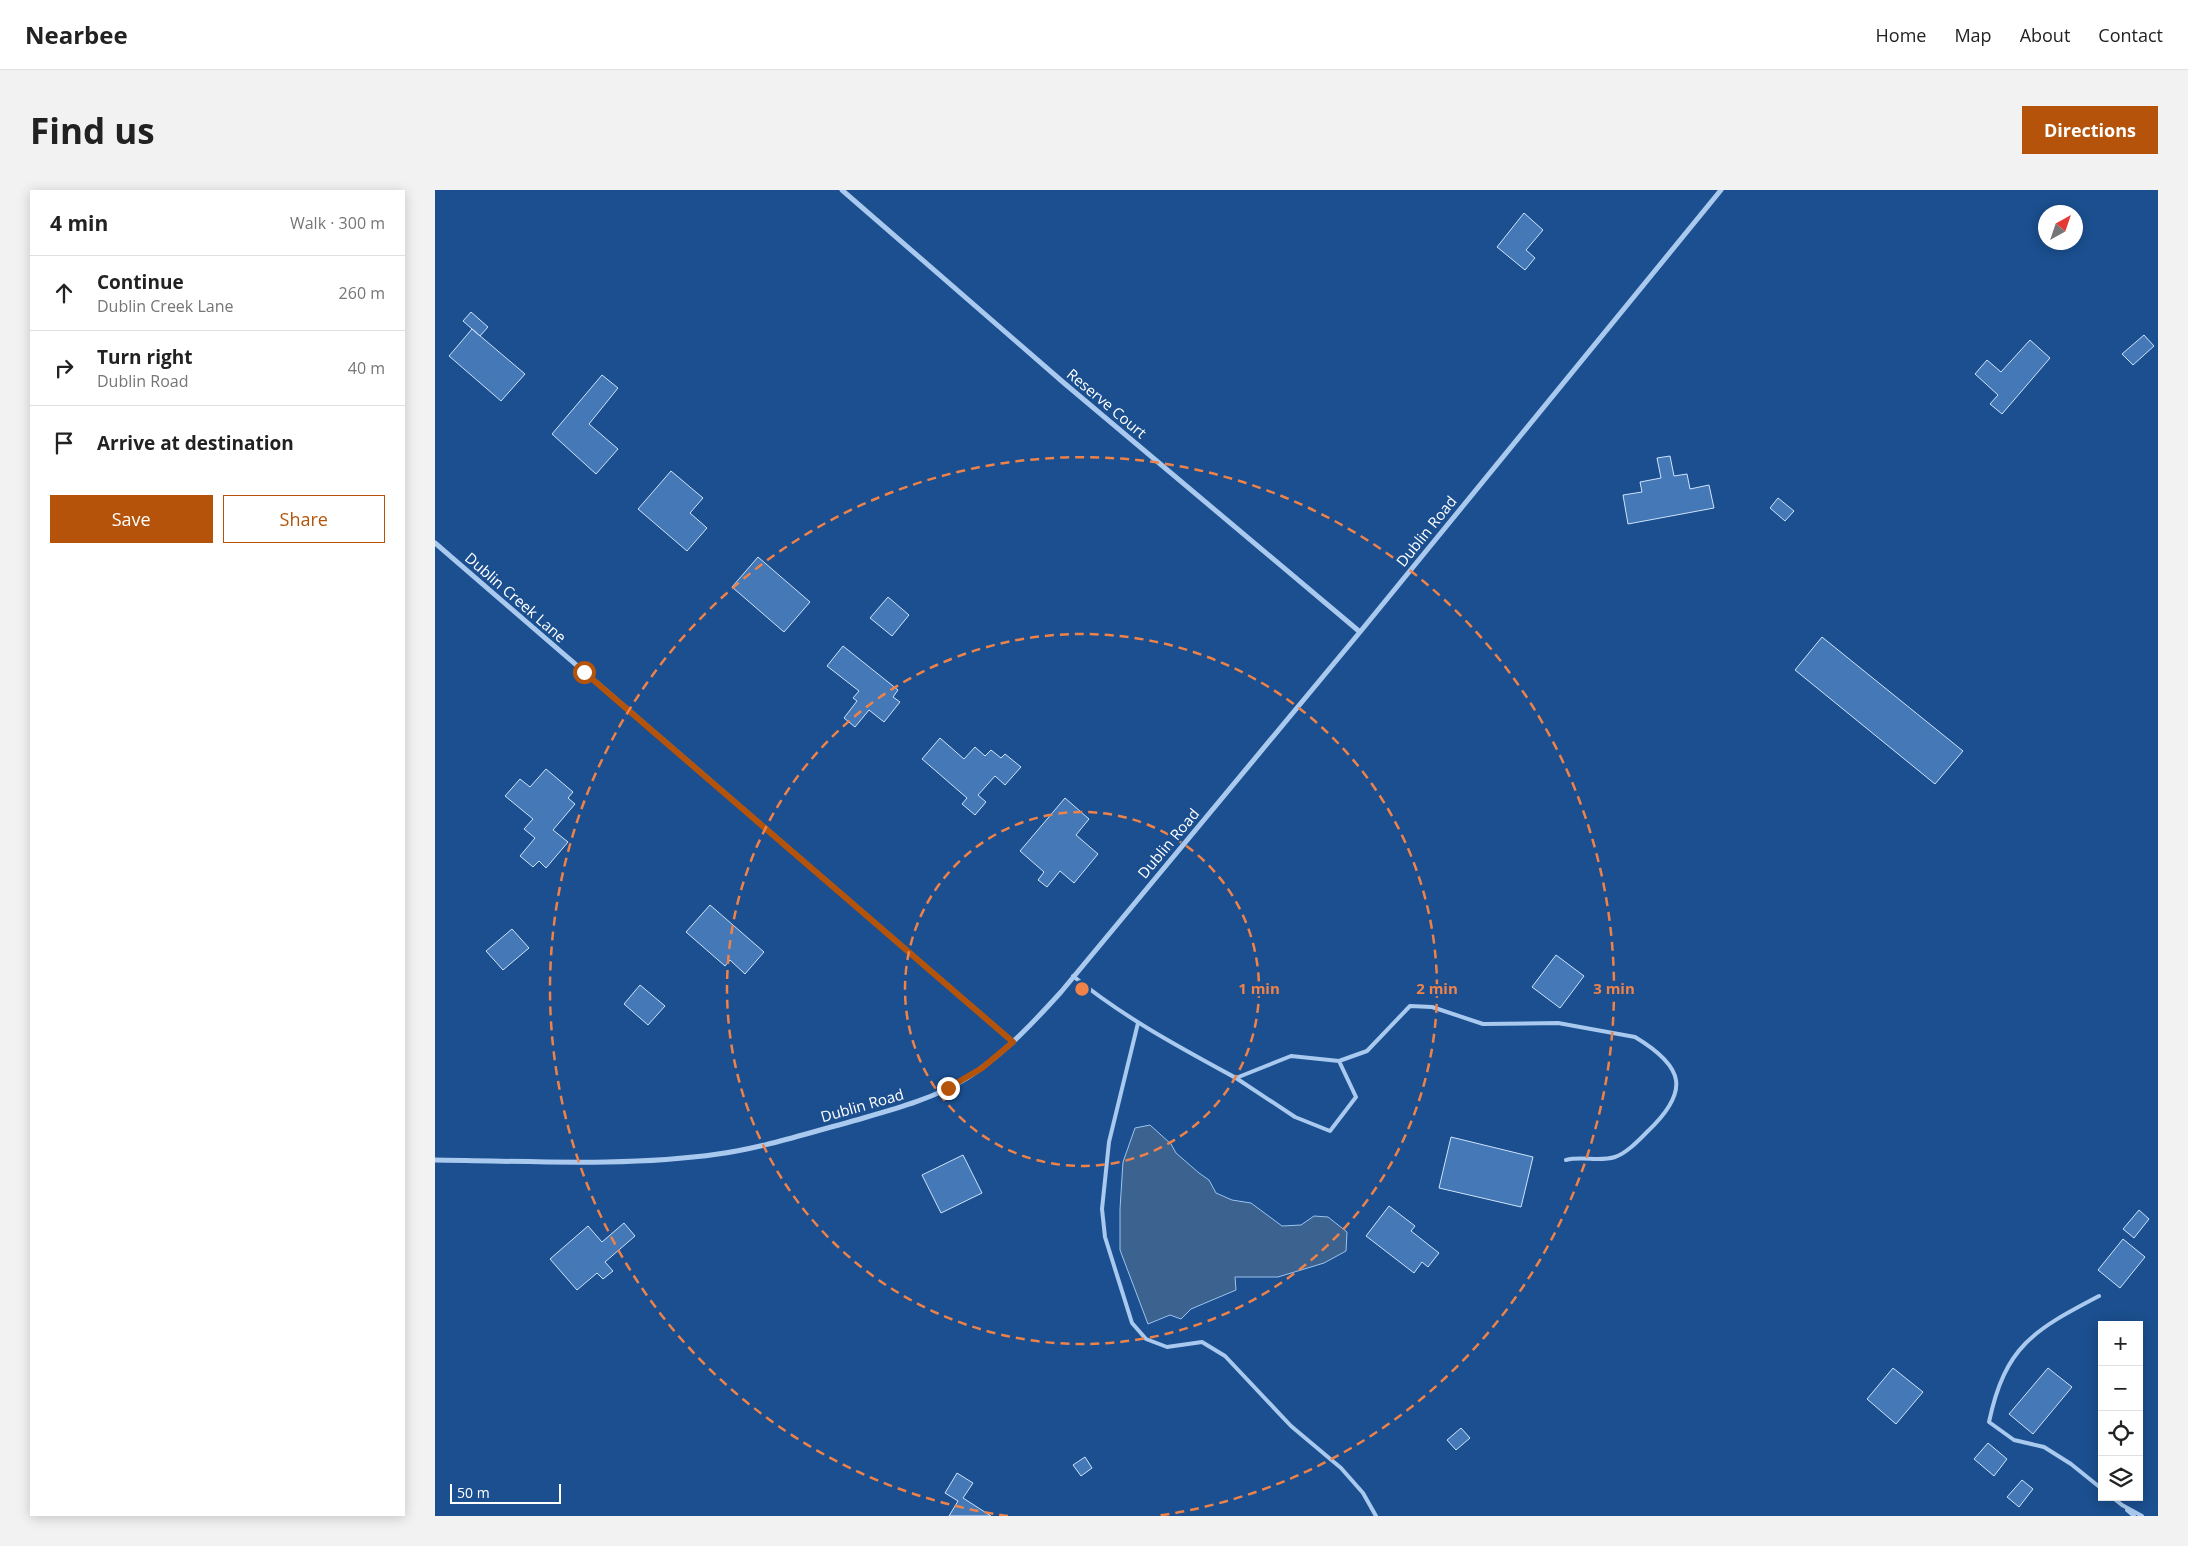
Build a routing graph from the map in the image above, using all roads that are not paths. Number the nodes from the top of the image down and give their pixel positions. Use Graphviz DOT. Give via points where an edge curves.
graph roads {
  1 [pos="842,190"];
  2 [pos="1721,190"];
  3 [pos="435,543"];
  4 [pos="1360,632"];
  5 [pos="1073,976"];
  6 [pos="1138,1023"];
  7 [pos="1013,1042"];
  8 [pos="1339,1061"];
  9 [pos="1236,1078"];
  10 [pos="435,1160"];
  11 [pos="1566,1160"];
  12 [pos="2099,1296"];
  13 [pos="2098,1486"];
  14 [pos="2117,1501"];
  15 [pos="2122,1505"];
  16 [pos="1376,1516"];
  17 [pos="2134,1516"];
  18 [pos="2142,1516"];
  1 -- 4 [label="street, Reserve Court" via="1071,389"];
  2 -- 4 [label="street, Dublin Road"];
  3 -- 7 [label="street, Dublin Creek Lane"];
  4 -- 5 [label="street, Dublin Road"];
  5 -- 6 [label="lane"];
  5 -- 7 [label="street, Dublin Road"];
  6 -- 9 [label="lane"];
  6 -- 16 [label="lane" via="1109,1142 1102,1209 1105,1237 1132,1323 1145,1339 1167,1347 1202,1342 1225,1356 1291,1426 1341,1468 1363,1493"];
  7 -- 10 [label="street, Dublin Road" via="966,1079 930,1096 889,1111 750,1148 647,1160"];
  8 -- 9 [label="lane" via="1291,1056"];
  8 -- 9 [label="lane" via="1356,1096 1330,1131 1295,1117"];
  8 -- 11 [label="lane" via="1367,1051 1410,1006 1432,1007 1483,1024 1559,1023 1635,1037 1646,1043 1674,1072 1678,1086 1667,1110 1617,1157"];
  12 -- 13 [label="lane" via="2037,1330 2027,1340 2003,1375 1989,1422 2014,1440 2044,1448"];
  14 -- 15 [label="lane"];
  15 -- 17 [label="lane"];
  15 -- 18 [label="lane"];
}
